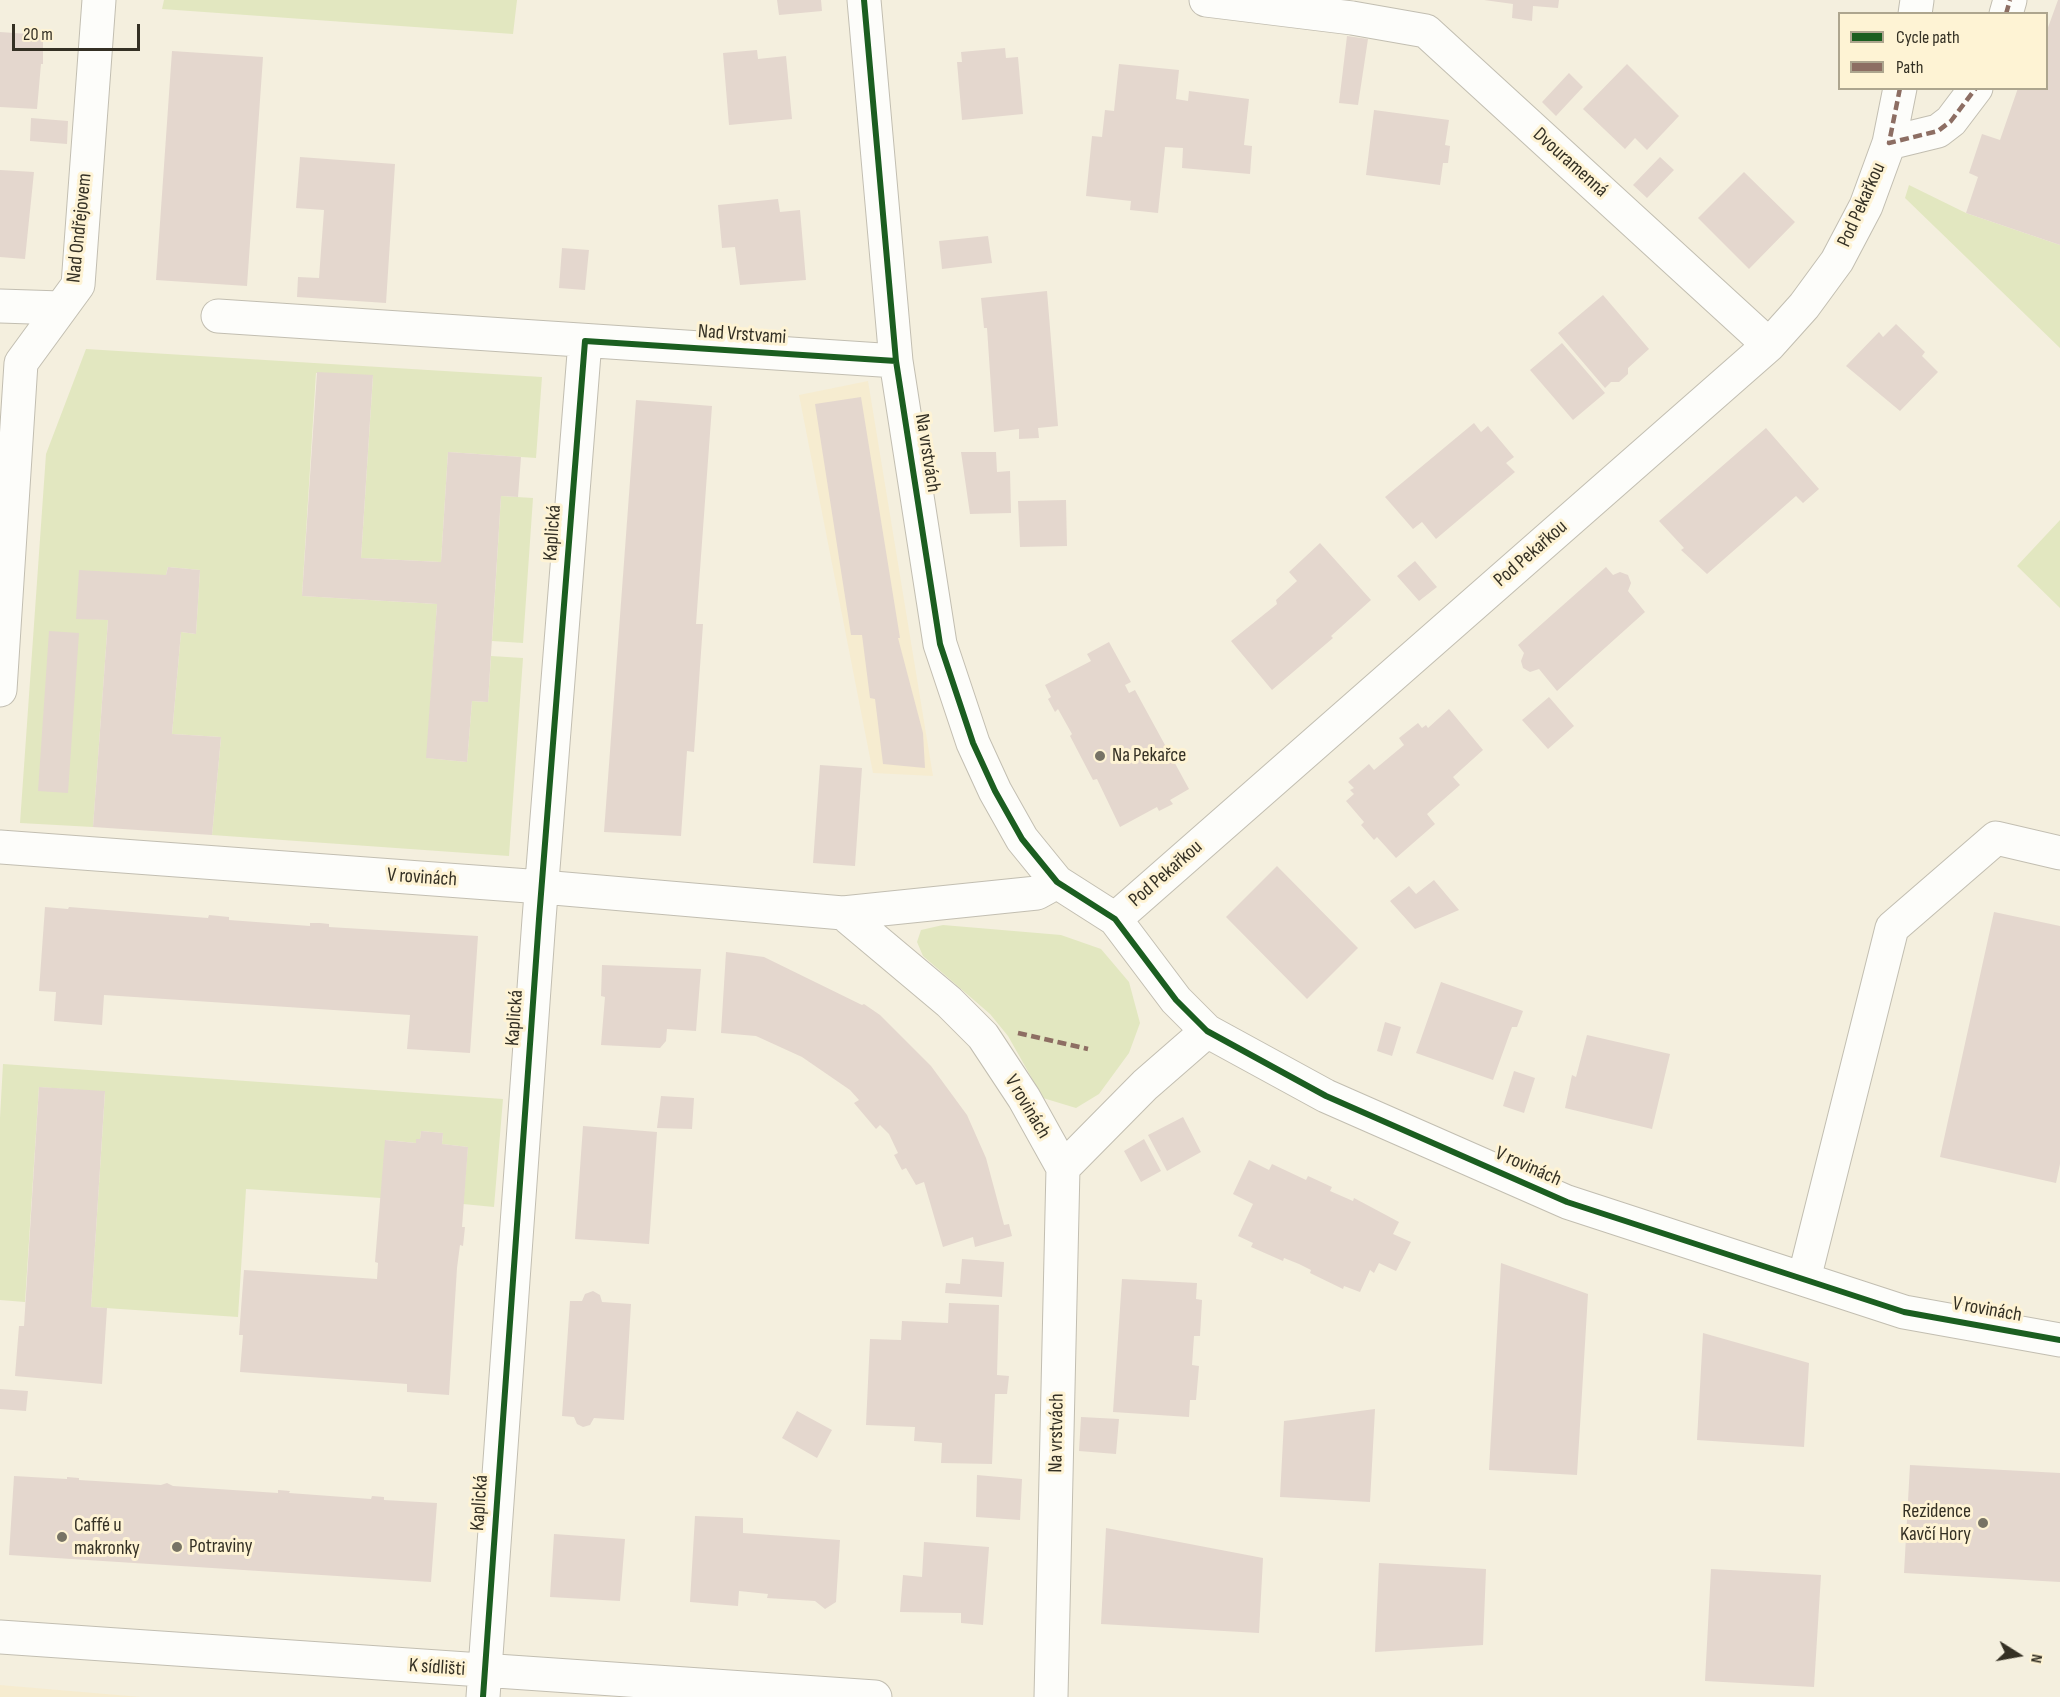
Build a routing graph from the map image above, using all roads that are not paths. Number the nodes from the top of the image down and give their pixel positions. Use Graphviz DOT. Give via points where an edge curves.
graph roads {
  1 [pos="99,0"];
  2 [pos="864,0"];
  3 [pos="1206,0"];
  4 [pos="1354,9"];
  5 [pos="1900,90"];
  6 [pos="1974,90"];
  7 [pos="1889,144"];
  8 [pos="0,306"];
  9 [pos="61,308"];
  10 [pos="218,316"];
  11 [pos="585,341"];
  12 [pos="1769,345"];
  13 [pos="896,361"];
  14 [pos="0,690"];
  15 [pos="0,847"];
  16 [pos="2060,853"];
  17 [pos="1057,882"];
  18 [pos="542,887"];
  19 [pos="843,913"];
  20 [pos="1115,919"];
  21 [pos="1207,1031"];
  22 [pos="1063,1168"];
  23 [pos="1804,1279"];
  24 [pos="2060,1340"];
  25 [pos="0,1637"];
  26 [pos="483,1684"];
  27 [pos="875,1697"];
  28 [pos="1051,1697"];
  1 -- 9 [label="street, Nad Ondřejovem" via="78,285"];
  2 -- 13 [label="street, Na vrstvách"];
  3 -- 4 [label="street, Dvouramenná"];
  4 -- 12 [label="street, Dvouramenná" via="1426,31"];
  5 -- 7 [label="street, Pod Pekařkou"];
  6 -- 7 [label="street, Pod Pekařkou" via="1951,121 1938,131"];
  7 -- 12 [label="street, Pod Pekařkou" via="1866,206 1837,261"];
  8 -- 9 [label="street"];
  9 -- 14 [label="street, Nad Ondřejovem" via="21,363"];
  10 -- 11 [label="street, Nad Vrstvami"];
  11 -- 13 [label="street, Nad Vrstvami"];
  11 -- 18 [label="street, Kaplická"];
  12 -- 20 [label="street, Pod Pekařkou"];
  13 -- 17 [label="street, Na vrstvách" via="940,644 973,743 995,791 1022,839"];
  15 -- 18 [label="street, V rovinách"];
  16 -- 23 [label="street" via="1996,838 1892,928"];
  17 -- 19 [label="street, V rovinách" via="1037,893"];
  17 -- 20 [label="street, V rovinách"];
  18 -- 19 [label="street, V rovinách"];
  18 -- 26 [label="street, Kaplická"];
  19 -- 22 [label="street, V rovinách" via="949,1002 983,1036"];
  20 -- 21 [label="street, V rovinách" via="1176,1000"];
  21 -- 22 [label="street" via="1145,1085"];
  21 -- 23 [label="street, V rovinách" via="1326,1095 1567,1202"];
  22 -- 28 [label="street, Na vrstvách"];
  23 -- 24 [label="street, V rovinách" via="1904,1312"];
  25 -- 26 [label="street, K sídlišti"];
  26 -- 27 [label="street, K sídlišti"];
}
